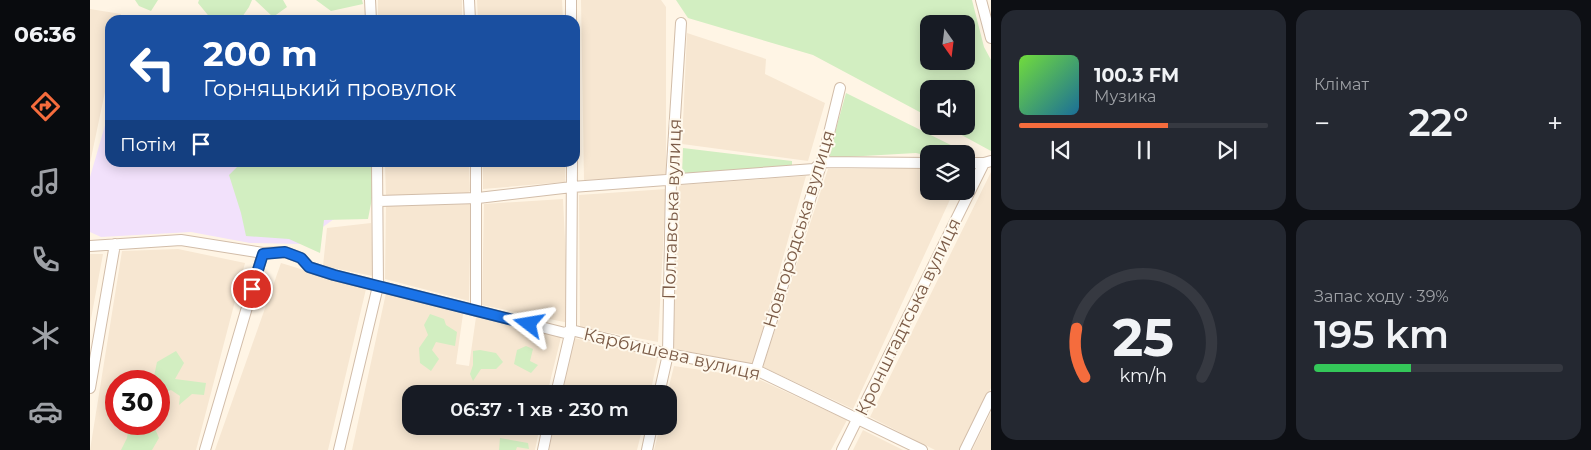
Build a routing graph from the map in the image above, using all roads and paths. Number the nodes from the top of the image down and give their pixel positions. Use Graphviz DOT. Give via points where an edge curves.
graph roads {
  1 [pos="370,0"];
  2 [pos="469,0"];
  3 [pos="570,0"];
  4 [pos="981,0"];
  5 [pos="371,15"];
  6 [pos="470,15"];
  7 [pos="571,15"];
  8 [pos="681,23"];
  9 [pos="991,38"];
  10 [pos="840,88"];
  11 [pos="822,162"];
  12 [pos="987,162"];
  13 [pos="920,163"];
  14 [pos="377,167"];
  15 [pos="476,167"];
  16 [pos="572,167"];
  17 [pos="671,181"];
  18 [pos="572,188"];
  19 [pos="478,198"];
  20 [pos="379,201"];
  21 [pos="115,244"];
  22 [pos="90,246"];
  23 [pos="263,254"];
  24 [pos="378,286"];
  25 [pos="476,311"];
  26 [pos="571,330"];
  27 [pos="668,354"];
  28 [pos="756,370"];
  29 [pos="558,385"];
  30 [pos="661,385"];
  31 [pos="90,388"];
  32 [pos="991,397"];
  33 [pos="858,418"];
  34 [pos="546,435"];
  35 [pos="650,435"];
  36 [pos="205,450"];
  37 [pos="339,450"];
  38 [pos="543,450"];
  39 [pos="647,450"];
  40 [pos="842,450"];
  41 [pos="922,450"];
  42 [pos="965,450"];
  1 -- 5 [label="street"];
  2 -- 6 [label="street"];
  3 -- 7 [label="street"];
  4 -- 9 [label="street"];
  8 -- 17 [label="street, Полтавська вулиця"];
  10 -- 11 [label="street, Новгородська вулиця"];
  11 -- 13 [label="street"];
  11 -- 17 [label="street" via="814,169"];
  11 -- 28 [label="street, Новгородська вулиця"];
  12 -- 33 [label="street, Кронштадтська вулиця"];
  14 -- 20 [label="street"];
  15 -- 19 [label="street"];
  16 -- 18 [label="street"];
  17 -- 18 [label="street"];
  17 -- 27 [label="street, Полтавська вулиця"];
  18 -- 19 [label="street"];
  18 -- 26 [label="street"];
  19 -- 20 [label="street"];
  19 -- 25 [label="street"];
  20 -- 24 [label="street"];
  21 -- 22 [label="street, Карбишева вулиця"];
  21 -- 23 [label="street, Карбишева вулиця" via="181,240"];
  21 -- 31 [label="street"];
  23 -- 24 [label="street, Карбишева вулиця" via="285,252 301,258 309,267"];
  23 -- 36 [label="street"];
  24 -- 25 [label="street, Карбишева вулиця"];
  24 -- 37 [label="street"];
  25 -- 26 [label="street, Карбишева вулиця" via="565,333"];
  26 -- 27 [label="street, Карбишева вулиця"];
  26 -- 29 [label="street"];
  27 -- 28 [label="street, Карбишева вулиця"];
  27 -- 30 [label="street, Полтавська вулиця"];
  28 -- 33 [label="street, Карбишева вулиця"];
  32 -- 42 [label="street"];
  33 -- 40 [label="street, Кронштадтська вулиця"];
  33 -- 41 [label="street, Карбишева вулиця"];
  34 -- 38 [label="street"];
  35 -- 39 [label="street"];
}
